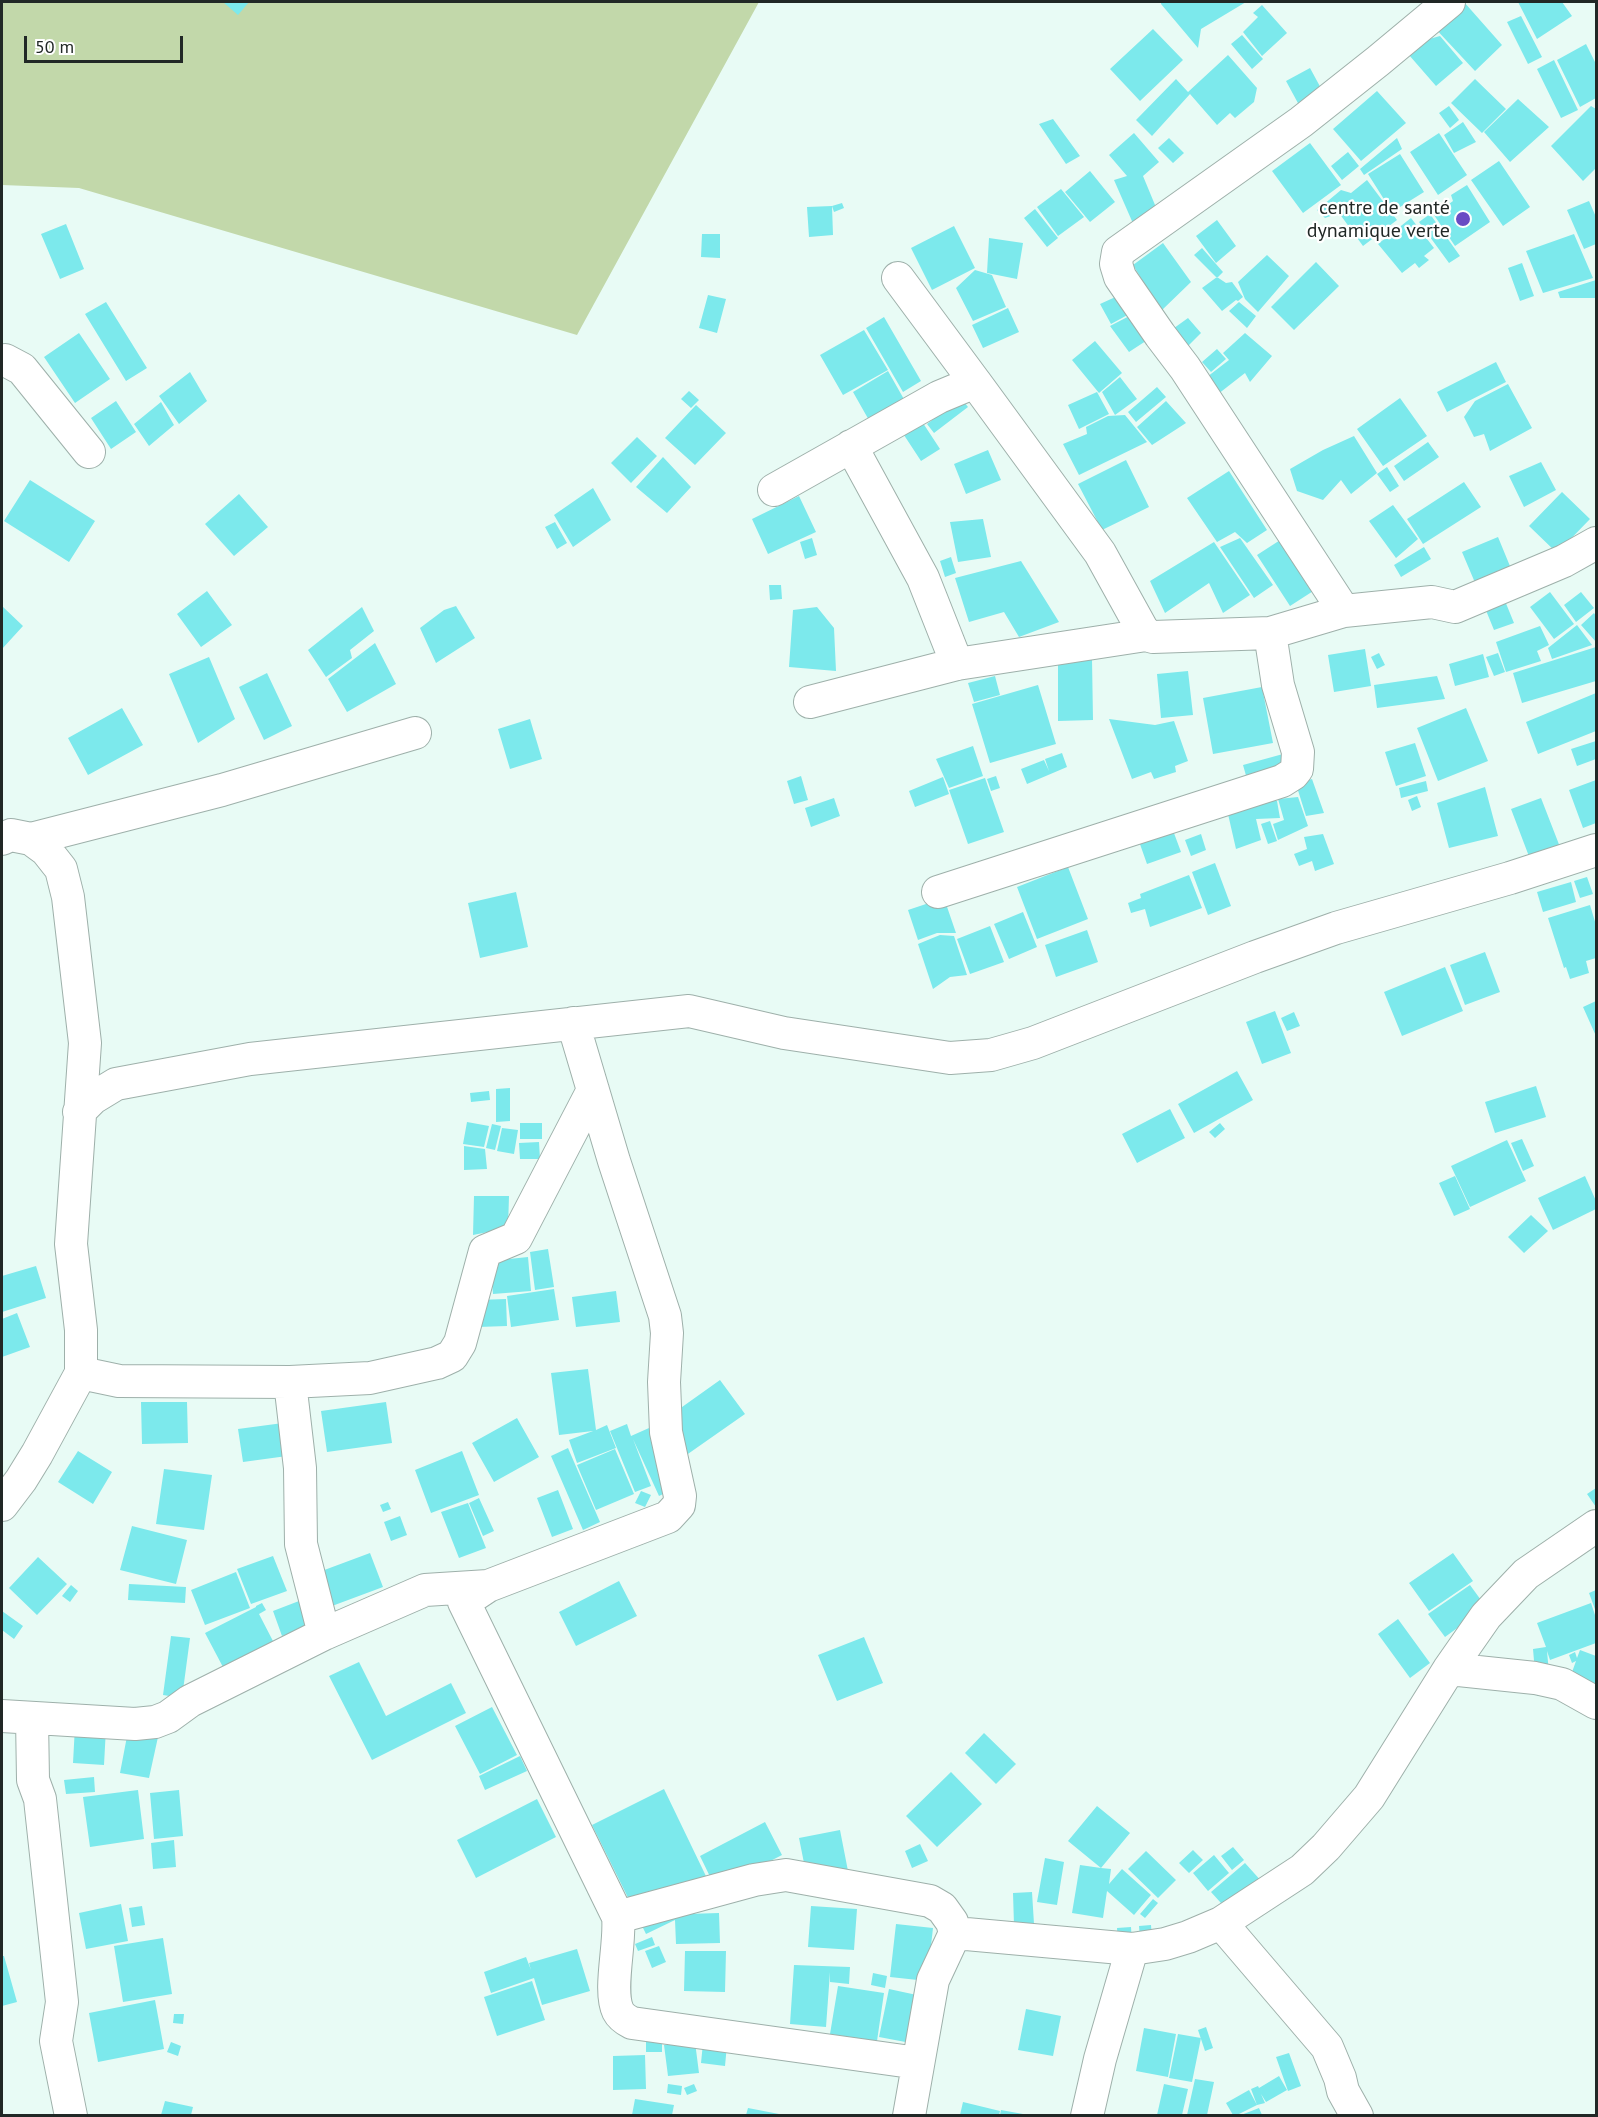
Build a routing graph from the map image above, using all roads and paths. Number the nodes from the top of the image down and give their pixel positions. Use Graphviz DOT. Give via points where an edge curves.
graph roads {
  1 [pos="1449,2"];
  2 [pos="898,278"];
  3 [pos="2,361"];
  4 [pos="975,381"];
  5 [pos="851,446"];
  6 [pos="89,452"];
  7 [pos="774,490"];
  8 [pos="1596,543"];
  9 [pos="1344,611"];
  10 [pos="1270,633"];
  11 [pos="1146,634"];
  12 [pos="957,664"];
  13 [pos="810,702"];
  14 [pos="415,733"];
  15 [pos="16,839"];
  16 [pos="1596,850"];
  17 [pos="938,892"];
  18 [pos="573,1023"];
  19 [pos="84,1043"];
  20 [pos="116,1084"];
  21 [pos="593,1090"];
  22 [pos="79,1112"];
  23 [pos="81,1373"];
  24 [pos="290,1382"];
  25 [pos="2,1505"];
  26 [pos="1596,1526"];
  27 [pos="488,1586"];
  28 [pos="324,1634"];
  29 [pos="1449,1669"];
  30 [pos="1596,1703"];
  31 [pos="2,1716"];
  32 [pos="32,1718"];
  33 [pos="618,1917"];
  34 [pos="1221,1923"];
  35 [pos="955,1933"];
  36 [pos="1132,1948"];
  37 [pos="918,2063"];
  38 [pos="1345,2107"];
  39 [pos="71,2115"];
  40 [pos="909,2115"];
  41 [pos="1087,2115"];
  1 -- 9 [label="street" via="1301,122 1118,252 1120,277 1185,368"];
  2 -- 4 [label="street"];
  3 -- 6 [label="street" via="22,369"];
  4 -- 5 [label="street"];
  4 -- 11 [label="street" via="1100,553"];
  5 -- 7 [label="street"];
  5 -- 12 [label="street" via="923,578"];
  8 -- 9 [label="street" via="1564,561 1455,607 1432,602"];
  9 -- 10 [label="street"];
  10 -- 11 [label="street" via="1162,637"];
  10 -- 17 [label="street" via="1278,685 1298,752 1293,774 1282,781"];
  11 -- 12 [label="street"];
  12 -- 13 [label="street"];
  14 -- 15 [label="street" via="222,790"];
  15 -- 19 [label="street" via="46,850 61,869 68,897"];
  16 -- 18 [label="street" via="1336,928 1033,1043 991,1054 950,1058 784,1032 689,1011"];
  18 -- 20 [label="street" via="250,1059"];
  18 -- 21 [label="street"];
  19 -- 20 [label="street"];
  19 -- 22 [label="street"];
  20 -- 22 [label="street"];
  21 -- 24 [label="street" via="516,1238 485,1251 460,1343 452,1356 437,1363 370,1377"];
  21 -- 27 [label="street" via="665,1316 666,1432 679,1505 668,1517"];
  22 -- 23 [label="street" via="71,1245 81,1330"];
  23 -- 24 [label="street" via="119,1380"];
  23 -- 25 [label="street" via="37,1454"];
  24 -- 28 [label="street" via="300,1468 301,1544"];
  26 -- 29 [label="street" via="1526,1574 1486,1616"];
  27 -- 28 [label="street" via="425,1590"];
  27 -- 33 [label="street" via="464,1602"];
  28 -- 32 [label="street" via="155,1722"];
  29 -- 30 [label="street" via="1562,1684"];
  29 -- 34 [label="street" via="1370,1797 1326,1847 1302,1869"];
  31 -- 32 [label="street"];
  32 -- 39 [label="street" via="33,1780 40,1799 62,2002 56,2041"];
  33 -- 35 [label="street" via="786,1875 930,1901 942,1908"];
  33 -- 37 [label="street" via="614,1998 622,2017 632,2023"];
  34 -- 36 [label="street" via="1165,1944"];
  34 -- 38 [label="street" via="1327,2047 1340,2078"];
  35 -- 36 [label="street"];
  35 -- 37 [label="street" via="933,1980"];
  36 -- 41 [label="street"];
  37 -- 40 [label="street"];
}
